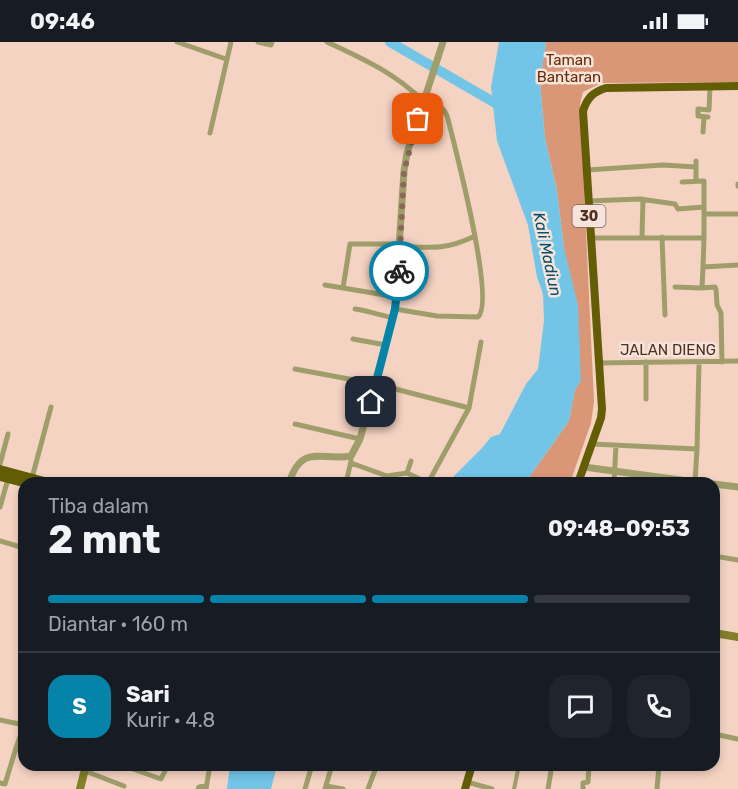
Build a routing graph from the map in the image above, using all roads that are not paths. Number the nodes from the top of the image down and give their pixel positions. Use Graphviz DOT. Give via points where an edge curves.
graph roads {
  1 [pos="177,42"];
  2 [pos="231,42"];
  3 [pos="258,42"];
  4 [pos="272,42"];
  5 [pos="327,42"];
  6 [pos="443,42"];
  7 [pos="226,59"];
  8 [pos="710,87"];
  9 [pos="738,87"];
  10 [pos="424,99"];
  11 [pos="703,132"];
  12 [pos="210,133"];
  13 [pos="587,170"];
  14 [pos="696,180"];
  15 [pos="682,182"];
  16 [pos="643,199"];
  17 [pos="588,201"];
  18 [pos="704,207"];
  19 [pos="704,214"];
  20 [pos="738,214"];
  21 [pos="475,236"];
  22 [pos="642,237"];
  23 [pos="662,237"];
  24 [pos="590,238"];
  25 [pos="704,238"];
  26 [pos="400,245"];
  27 [pos="738,265"];
  28 [pos="703,267"];
  29 [pos="325,285"];
  30 [pos="675,287"];
  31 [pos="344,288"];
  32 [pos="702,288"];
  33 [pos="397,297"];
  34 [pos="355,309"];
  35 [pos="395,309"];
  36 [pos="665,315"];
  37 [pos="393,318"];
  38 [pos="354,339"];
  39 [pos="481,342"];
  40 [pos="386,345"];
  41 [pos="738,361"];
  42 [pos="646,362"];
  43 [pos="722,362"];
  44 [pos="598,363"];
  45 [pos="699,363"];
  46 [pos="295,369"];
  47 [pos="376,384"];
  48 [pos="646,399"];
  49 [pos="51,407"];
  50 [pos="469,408"];
  51 [pos="295,423"];
  52 [pos="8,434"];
  53 [pos="360,439"];
  54 [pos="592,444"];
  55 [pos="616,445"];
  56 [pos="697,448"];
  57 [pos="351,459"];
  58 [pos="411,461"];
  59 [pos="0,464"];
  60 [pos="584,467"];
  61 [pos="0,470"];
  62 [pos="407,472"];
  63 [pos="615,472"];
  64 [pos="20,477"];
  65 [pos="29,477"];
  66 [pos="291,477"];
  67 [pos="347,477"];
  68 [pos="417,477"];
  69 [pos="431,477"];
  70 [pos="580,477"];
  71 [pos="615,477"];
  72 [pos="654,477"];
  73 [pos="694,477"];
  74 [pos="4,478"];
  75 [pos="720,485"];
  76 [pos="738,488"];
  77 [pos="0,507"];
  78 [pos="0,541"];
  79 [pos="18,546"];
  80 [pos="720,557"];
  81 [pos="738,560"];
  82 [pos="720,634"];
  83 [pos="738,636"];
  84 [pos="0,720"];
  85 [pos="18,724"];
  86 [pos="720,735"];
  87 [pos="738,739"];
  88 [pos="18,740"];
  89 [pos="15,748"];
  90 [pos="18,749"];
  91 [pos="84,771"];
  92 [pos="92,771"];
  93 [pos="139,771"];
  94 [pos="165,771"];
  95 [pos="209,771"];
  96 [pos="310,771"];
  97 [pos="330,771"];
  98 [pos="375,771"];
  99 [pos="518,771"];
  100 [pos="551,771"];
  101 [pos="589,771"];
  102 [pos="658,771"];
  103 [pos="0,783"];
  104 [pos="466,785"];
  105 [pos="124,786"];
  106 [pos="325,787"];
  107 [pos="206,788"];
  108 [pos="80,789"];
  109 [pos="198,789"];
  110 [pos="305,789"];
  111 [pos="343,789"];
  112 [pos="368,789"];
  113 [pos="492,789"];
  114 [pos="514,789"];
  115 [pos="548,789"];
  116 [pos="583,789"];
  117 [pos="657,789"];
  1 -- 7 [label="street"];
  2 -- 7 [label="street"];
  3 -- 4 [label="street"];
  5 -- 10 [label="street" via="390,74"];
  6 -- 10 [label="street"];
  7 -- 12 [label="street"];
  8 -- 9 [label="highway, 30"];
  8 -- 11 [label="street" via="709,110 698,109 698,116 706,117"];
  8 -- 13 [label="highway, 30" via="597,90 583,111"];
  10 -- 21 [label="street" via="437,103 446,113"];
  10 -- 26 [label="street" via="404,171"];
  13 -- 14 [label="street" via="696,164"];
  13 -- 17 [label="highway, 30"];
  14 -- 15 [label="street"];
  14 -- 18 [label="street" via="705,183"];
  16 -- 17 [label="street"];
  16 -- 18 [label="street" via="677,204 678,209"];
  16 -- 22 [label="street"];
  17 -- 24 [label="highway, 30"];
  18 -- 19 [label="street"];
  19 -- 20 [label="street"];
  19 -- 25 [label="street"];
  21 -- 26 [label="street" via="444,248"];
  21 -- 35 [label="street" via="482,281 480,316 437,316"];
  22 -- 23 [label="street"];
  22 -- 24 [label="street"];
  23 -- 25 [label="street"];
  23 -- 36 [label="street"];
  24 -- 44 [label="highway, 30"];
  25 -- 28 [label="street"];
  26 -- 31 [label="street" via="350,244"];
  26 -- 33 [label="street"];
  27 -- 28 [label="street"];
  28 -- 32 [label="street"];
  29 -- 31 [label="street"];
  30 -- 32 [label="street"];
  31 -- 33 [label="street"];
  32 -- 43 [label="street" via="716,289 721,313"];
  33 -- 35 [label="street"];
  34 -- 37 [label="street"];
  35 -- 37 [label="street"];
  37 -- 40 [label="street"];
  38 -- 40 [label="street"];
  39 -- 50 [label="street"];
  40 -- 47 [label="street"];
  41 -- 43 [label="street, JALAN DIENG"];
  42 -- 44 [label="street, JALAN DIENG"];
  42 -- 45 [label="street, JALAN DIENG"];
  42 -- 48 [label="street"];
  43 -- 45 [label="street, JALAN DIENG"];
  44 -- 54 [label="highway, 30" via="602,409"];
  45 -- 56 [label="street"];
  46 -- 47 [label="street"];
  47 -- 50 [label="street"];
  47 -- 53 [label="street"];
  49 -- 65 [label="street"];
  50 -- 69 [label="street"];
  51 -- 53 [label="street"];
  52 -- 59 [label="street"];
  53 -- 57 [label="street"];
  54 -- 55 [label="street"];
  54 -- 60 [label="highway, 30"];
  55 -- 56 [label="street"];
  55 -- 63 [label="street"];
  56 -- 73 [label="street"];
  57 -- 62 [label="street" via="387,476"];
  57 -- 66 [label="street" via="307,457 294,468"];
  57 -- 67 [label="street"];
  58 -- 62 [label="street"];
  60 -- 63 [label="street"];
  60 -- 70 [label="highway, 30"];
  61 -- 64 [label="highway"];
  62 -- 68 [label="street"];
  63 -- 71 [label="street"];
  63 -- 72 [label="street"];
  74 -- 77 [label="street"];
  75 -- 76 [label="street"];
  78 -- 79 [label="street"];
  80 -- 81 [label="street"];
  82 -- 83 [label="main road"];
  84 -- 85 [label="street"];
  86 -- 87 [label="street"];
  88 -- 89 [label="street"];
  89 -- 90 [label="street"];
  89 -- 103 [label="street" via="5,784"];
  91 -- 108 [label="main road"];
  92 -- 105 [label="street"];
  93 -- 94 [label="street" via="161,779"];
  95 -- 107 [label="street"];
  96 -- 110 [label="street"];
  97 -- 106 [label="street"];
  98 -- 112 [label="street"];
  99 -- 114 [label="street"];
  100 -- 115 [label="street"];
  101 -- 116 [label="street"];
  102 -- 117 [label="street"];
  104 -- 113 [label="street"];
  106 -- 111 [label="street"];
  107 -- 109 [label="street"];
}
